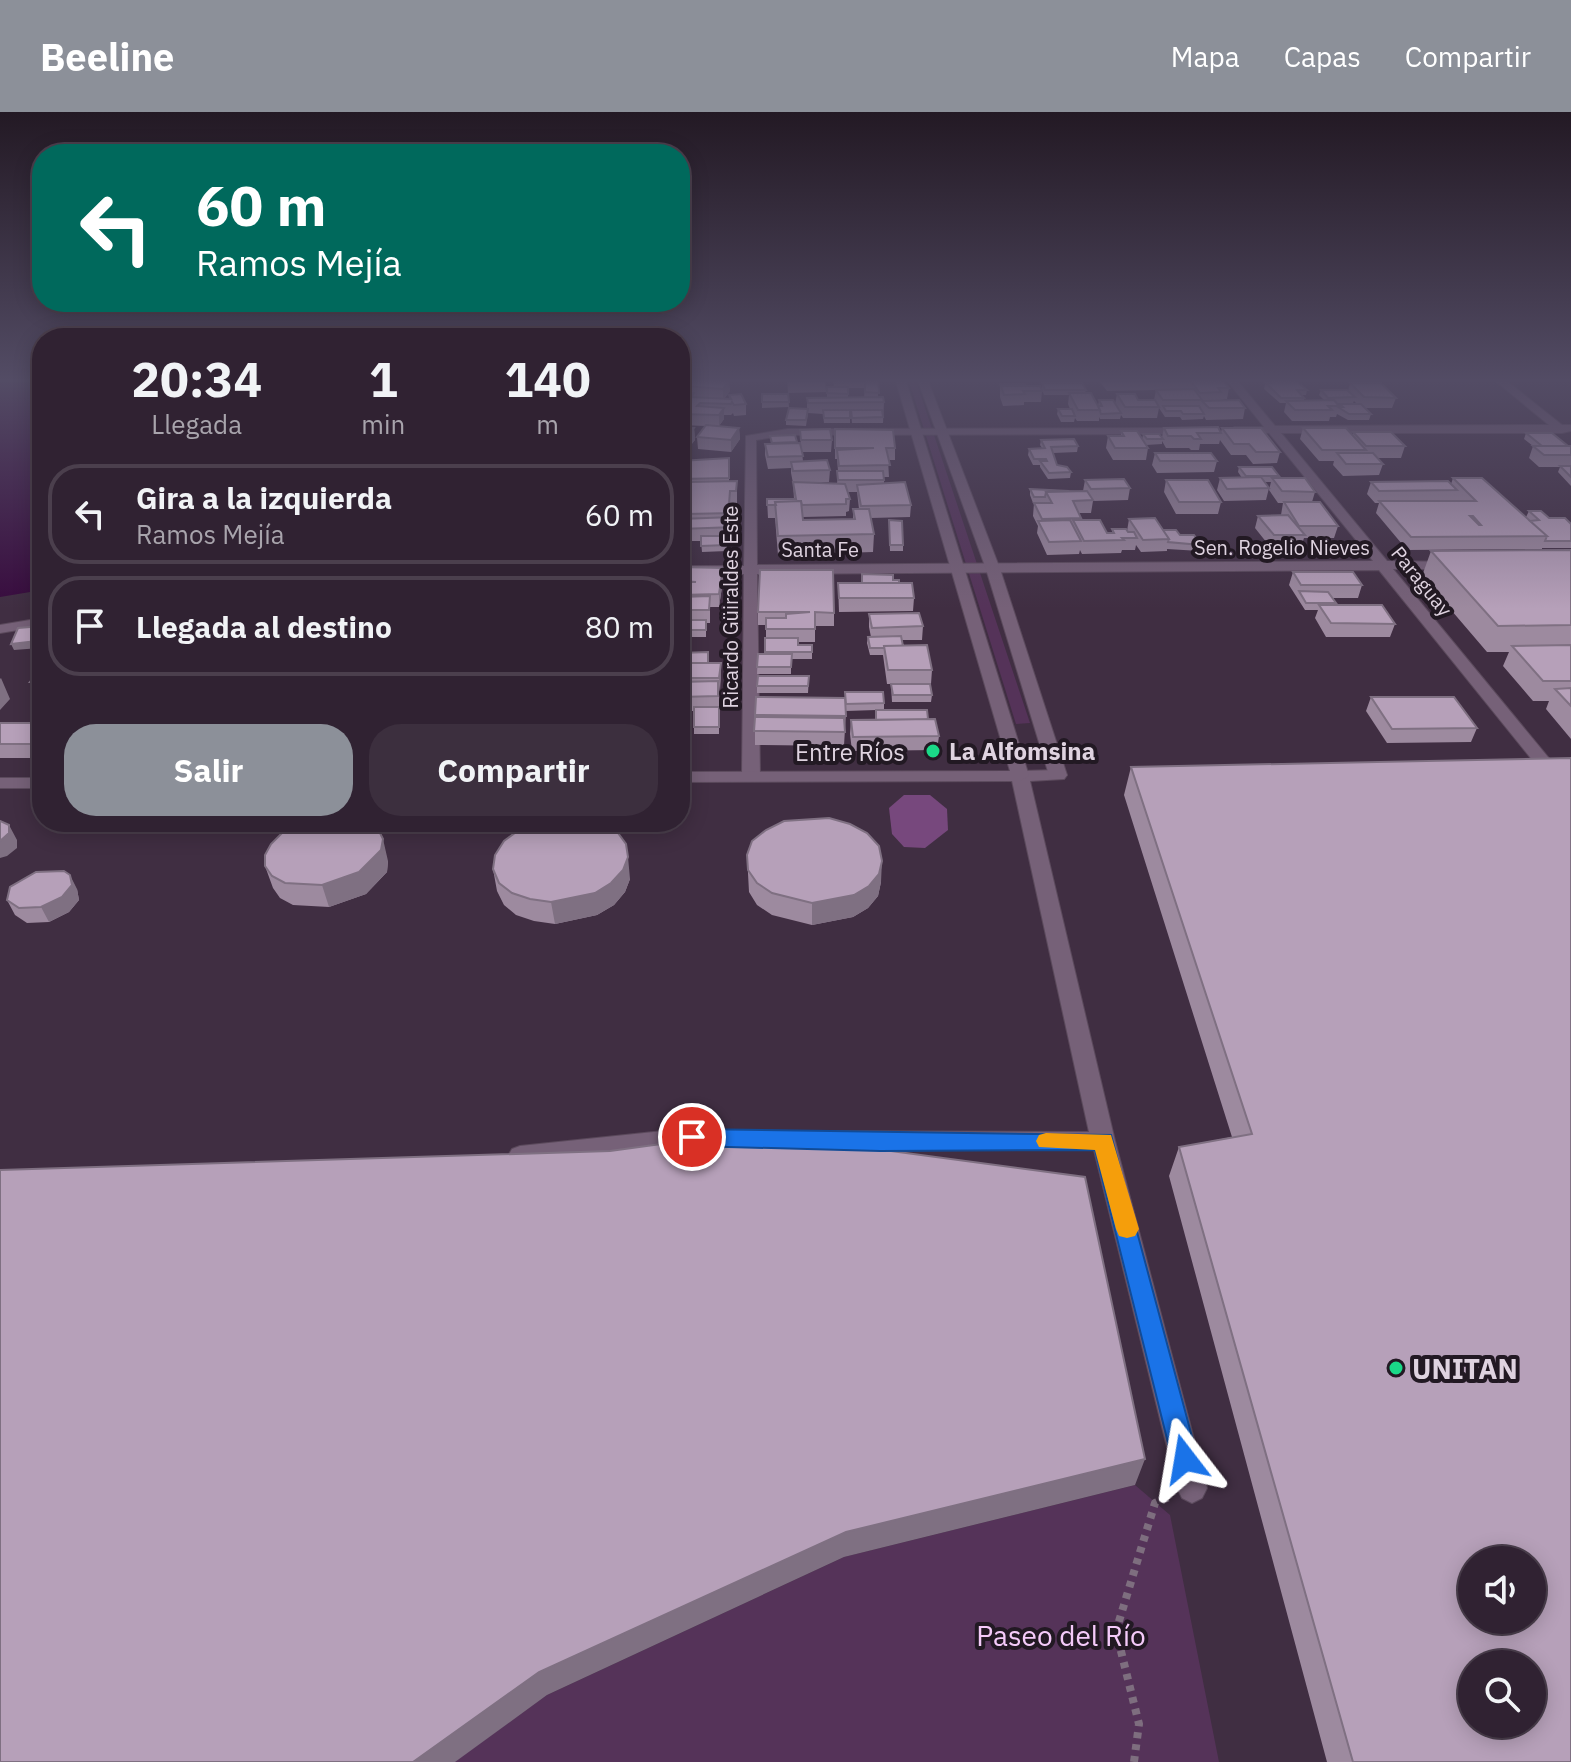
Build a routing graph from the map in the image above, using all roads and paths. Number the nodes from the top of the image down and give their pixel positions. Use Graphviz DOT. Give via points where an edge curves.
graph roads {
  1 [pos="750,455"];
  2 [pos="924,455"];
  3 [pos="949,455"];
  4 [pos="1294,455"];
  5 [pos="1462,565"];
  6 [pos="1384,566"];
  7 [pos="960,569"];
  8 [pos="993,569"];
  9 [pos="690,570"];
  10 [pos="749,570"];
  11 [pos="32,624"];
  12 [pos="0,629"];
  13 [pos="1571,773"];
  14 [pos="751,776"];
  15 [pos="1020,776"];
  16 [pos="690,777"];
  17 [pos="0,783"];
  18 [pos="32,783"];
  19 [pos="1103,1141"];
  20 [pos="496,1158"];
  21 [pos="1192,1488"];
  22 [pos="1134,1762"];
  1 -- 10 [label="street, Ricardo Güiraldes Este"];
  2 -- 7 [label="street"];
  3 -- 8 [label="street"];
  4 -- 6 [label="street, Paraguay"];
  5 -- 6 [label="street, Sen. Rogelio Nieves"];
  6 -- 8 [label="street, Sen. Rogelio Nieves"];
  6 -- 13 [label="street, Paraguay" via="1552,773"];
  7 -- 8 [label="street, Sen. Rogelio Nieves"];
  7 -- 10 [label="street, Santa Fe"];
  7 -- 15 [label="street"];
  8 -- 15 [label="street, Entre Ríos" via="1058,775"];
  9 -- 10 [label="street, Santa Fe"];
  10 -- 14 [label="street, Ricardo Güiraldes Este"];
  11 -- 12 [label="street"];
  14 -- 15 [label="street, Entre Ríos"];
  14 -- 16 [label="street, Entre Ríos"];
  15 -- 19 [label="street"];
  17 -- 18 [label="street"];
  19 -- 20 [label="street" via="692,1137"];
  19 -- 21 [label="street"];
  21 -- 22 [label="path" via="1155,1503 1116,1631 1139,1724"];
}
